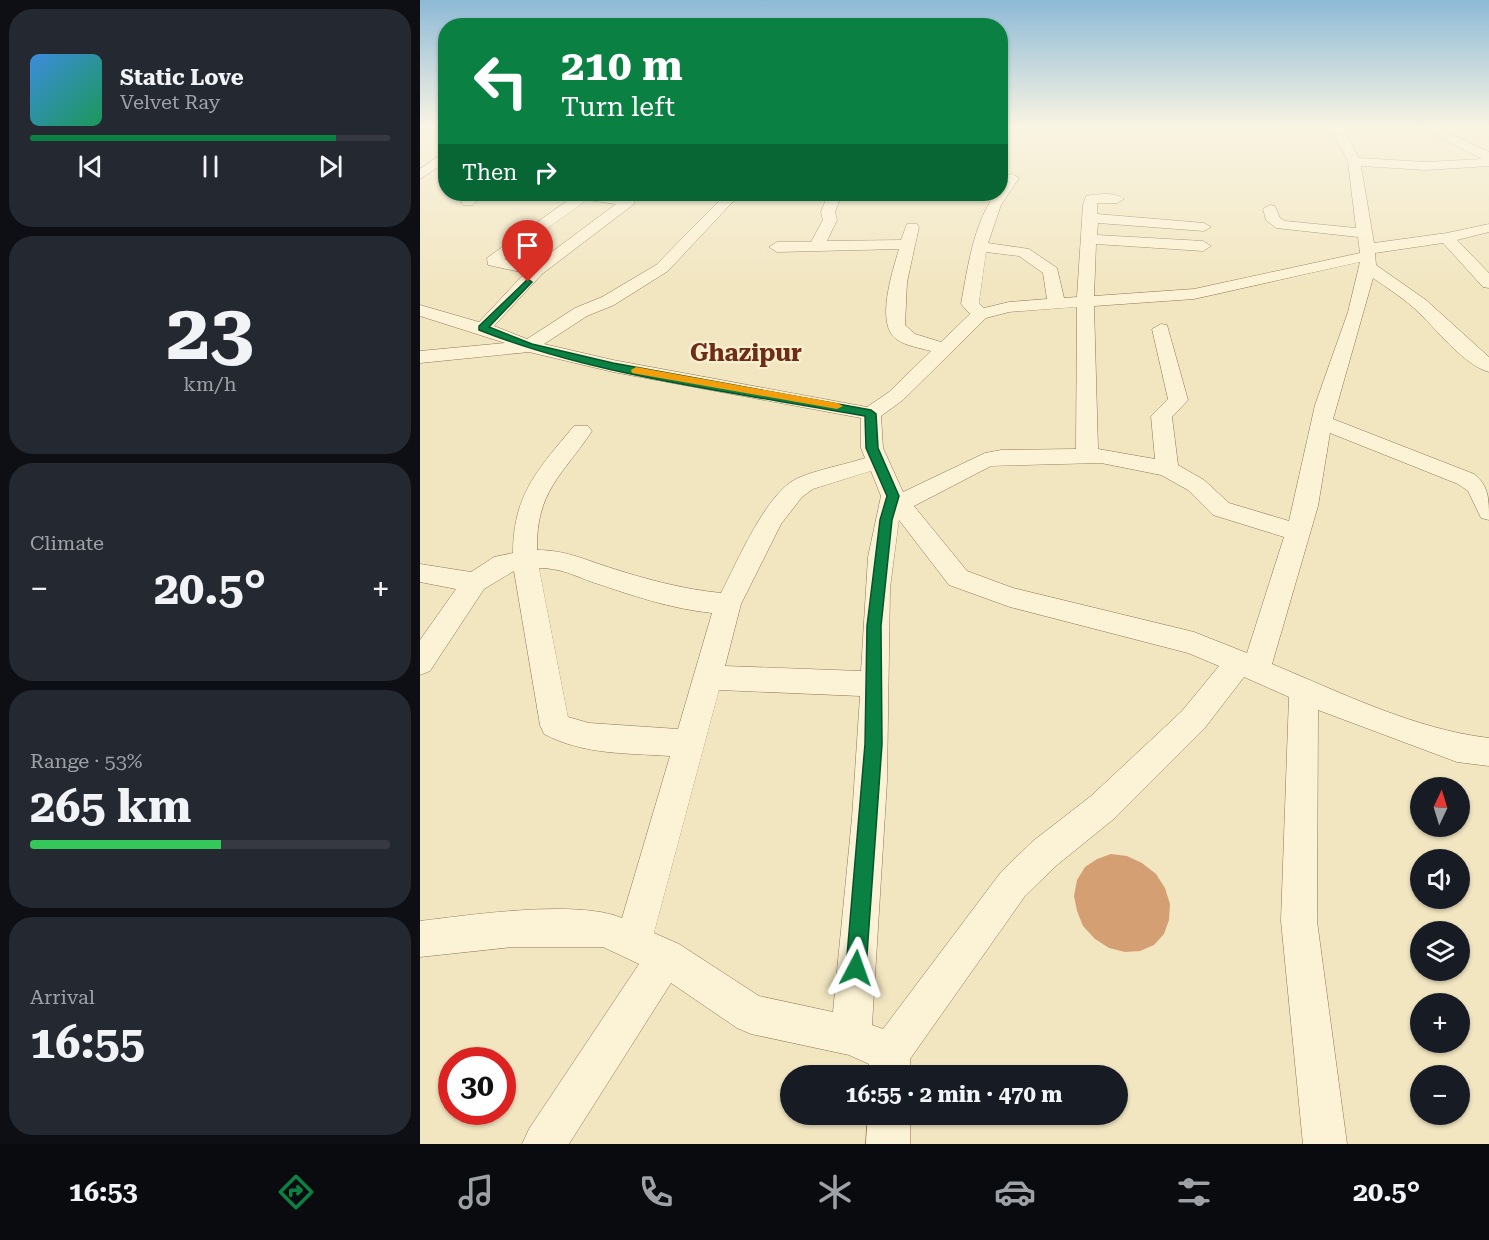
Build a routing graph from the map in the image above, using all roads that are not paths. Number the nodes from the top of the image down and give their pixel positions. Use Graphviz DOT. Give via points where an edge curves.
graph roads {
  1 [pos="1357,179"];
  2 [pos="1117,199"];
  3 [pos="581,201"];
  4 [pos="629,201"];
  5 [pos="726,201"];
  6 [pos="832,201"];
  7 [pos="997,201"];
  8 [pos="1270,209"];
  9 [pos="1091,218"];
  10 [pos="1204,227"];
  11 [pos="1489,228"];
  12 [pos="1447,238"];
  13 [pos="522,239"];
  14 [pos="1088,239"];
  15 [pos="570,246"];
  16 [pos="1203,246"];
  17 [pos="777,247"];
  18 [pos="816,247"];
  19 [pos="979,247"];
  20 [pos="1367,251"];
  21 [pos="536,271"];
  22 [pos="1489,283"];
  23 [pos="1084,303"];
  24 [pos="1056,304"];
  25 [pos="420,310"];
  26 [pos="980,314"];
  27 [pos="483,328"];
  28 [pos="1161,328"];
  29 [pos="529,346"];
  30 [pos="944,349"];
  31 [pos="420,357"];
  32 [pos="1489,366"];
  33 [pos="871,414"];
  34 [pos="1322,422"];
  35 [pos="581,431"];
  36 [pos="1087,455"];
  37 [pos="878,462"];
  38 [pos="1167,469"];
  39 [pos="896,500"];
  40 [pos="1489,512"];
  41 [pos="1298,532"];
  42 [pos="525,559"];
  43 [pos="420,573"];
  44 [pos="475,582"];
  45 [pos="728,604"];
  46 [pos="420,663"];
  47 [pos="1247,666"];
  48 [pos="706,677"];
  49 [pos="874,684"];
  50 [pos="1304,691"];
  51 [pos="688,743"];
  52 [pos="1489,752"];
  53 [pos="420,939"];
  54 [pos="649,950"];
  55 [pos="851,1035"];
  56 [pos="890,1064"];
  57 [pos="889,1125"];
  58 [pos="544,1144"];
  59 [pos="888,1144"];
  60 [pos="1325,1144"];
  1 -- 20 [label="street"];
  2 -- 9 [label="street" via="1091,199"];
  3 -- 13 [label="street"];
  4 -- 15 [label="street"];
  5 -- 29 [label="street" via="662,268 608,301 580,312"];
  6 -- 18 [label="street" via="830,220"];
  7 -- 19 [label="street"];
  8 -- 20 [label="street" via="1273,220 1281,225"];
  9 -- 10 [label="street"];
  9 -- 14 [label="street"];
  11 -- 12 [label="street"];
  12 -- 20 [label="street"];
  12 -- 22 [label="street"];
  13 -- 15 [label="street"];
  13 -- 21 [label="street" via="494,262"];
  14 -- 16 [label="street"];
  14 -- 23 [label="street"];
  15 -- 21 [label="street"];
  17 -- 18 [label="street"];
  18 -- 30 [label="street" via="910,236 897,292 896,325 902,334"];
  19 -- 24 [label="street" via="1032,256 1051,271"];
  19 -- 26 [label="street" via="970,304"];
  20 -- 23 [label="street" via="1194,294"];
  20 -- 32 [label="street" via="1461,344"];
  20 -- 34 [label="street"];
  21 -- 27 [label="street"];
  23 -- 24 [label="street"];
  23 -- 36 [label="street" via="1090,416"];
  24 -- 26 [label="street" via="1009,307"];
  25 -- 27 [label="street"];
  26 -- 30 [label="street"];
  27 -- 29 [label="street"];
  28 -- 38 [label="street" via="1178,400 1161,416"];
  29 -- 31 [label="street"];
  29 -- 33 [label="street" via="613,366"];
  30 -- 33 [label="street" via="896,396"];
  33 -- 37 [label="street" via="872,448"];
  34 -- 40 [label="street" via="1466,479 1477,486"];
  34 -- 41 [label="street"];
  35 -- 42 [label="street" via="538,486 528,514"];
  36 -- 38 [label="street"];
  36 -- 39 [label="street" via="985,460"];
  37 -- 39 [label="street"];
  37 -- 45 [label="street" via="805,484 794,492 771,520"];
  38 -- 41 [label="street" via="1196,485 1221,509"];
  39 -- 47 [label="street" via="958,578 1010,597 1194,643"];
  39 -- 49 [label="street" via="886,520 874,626"];
  41 -- 47 [label="street"];
  42 -- 44 [label="street" via="504,564"];
  42 -- 45 [label="street" via="571,562 686,600"];
  42 -- 51 [label="street" via="555,725 589,737"];
  43 -- 44 [label="street"];
  44 -- 46 [label="street"];
  45 -- 48 [label="street"];
  47 -- 50 [label="street"];
  47 -- 56 [label="street" via="1103,807 1013,884"];
  48 -- 49 [label="street"];
  48 -- 51 [label="street"];
  49 -- 55 [label="street" via="874,744"];
  50 -- 52 [label="street" via="1457,748"];
  50 -- 60 [label="street" via="1299,921"];
  51 -- 54 [label="street"];
  53 -- 54 [label="street" via="513,929 604,929"];
  54 -- 55 [label="street" via="751,1014"];
  54 -- 58 [label="street"];
  55 -- 56 [label="street"];
  57 -- 59 [label="street"];
}
